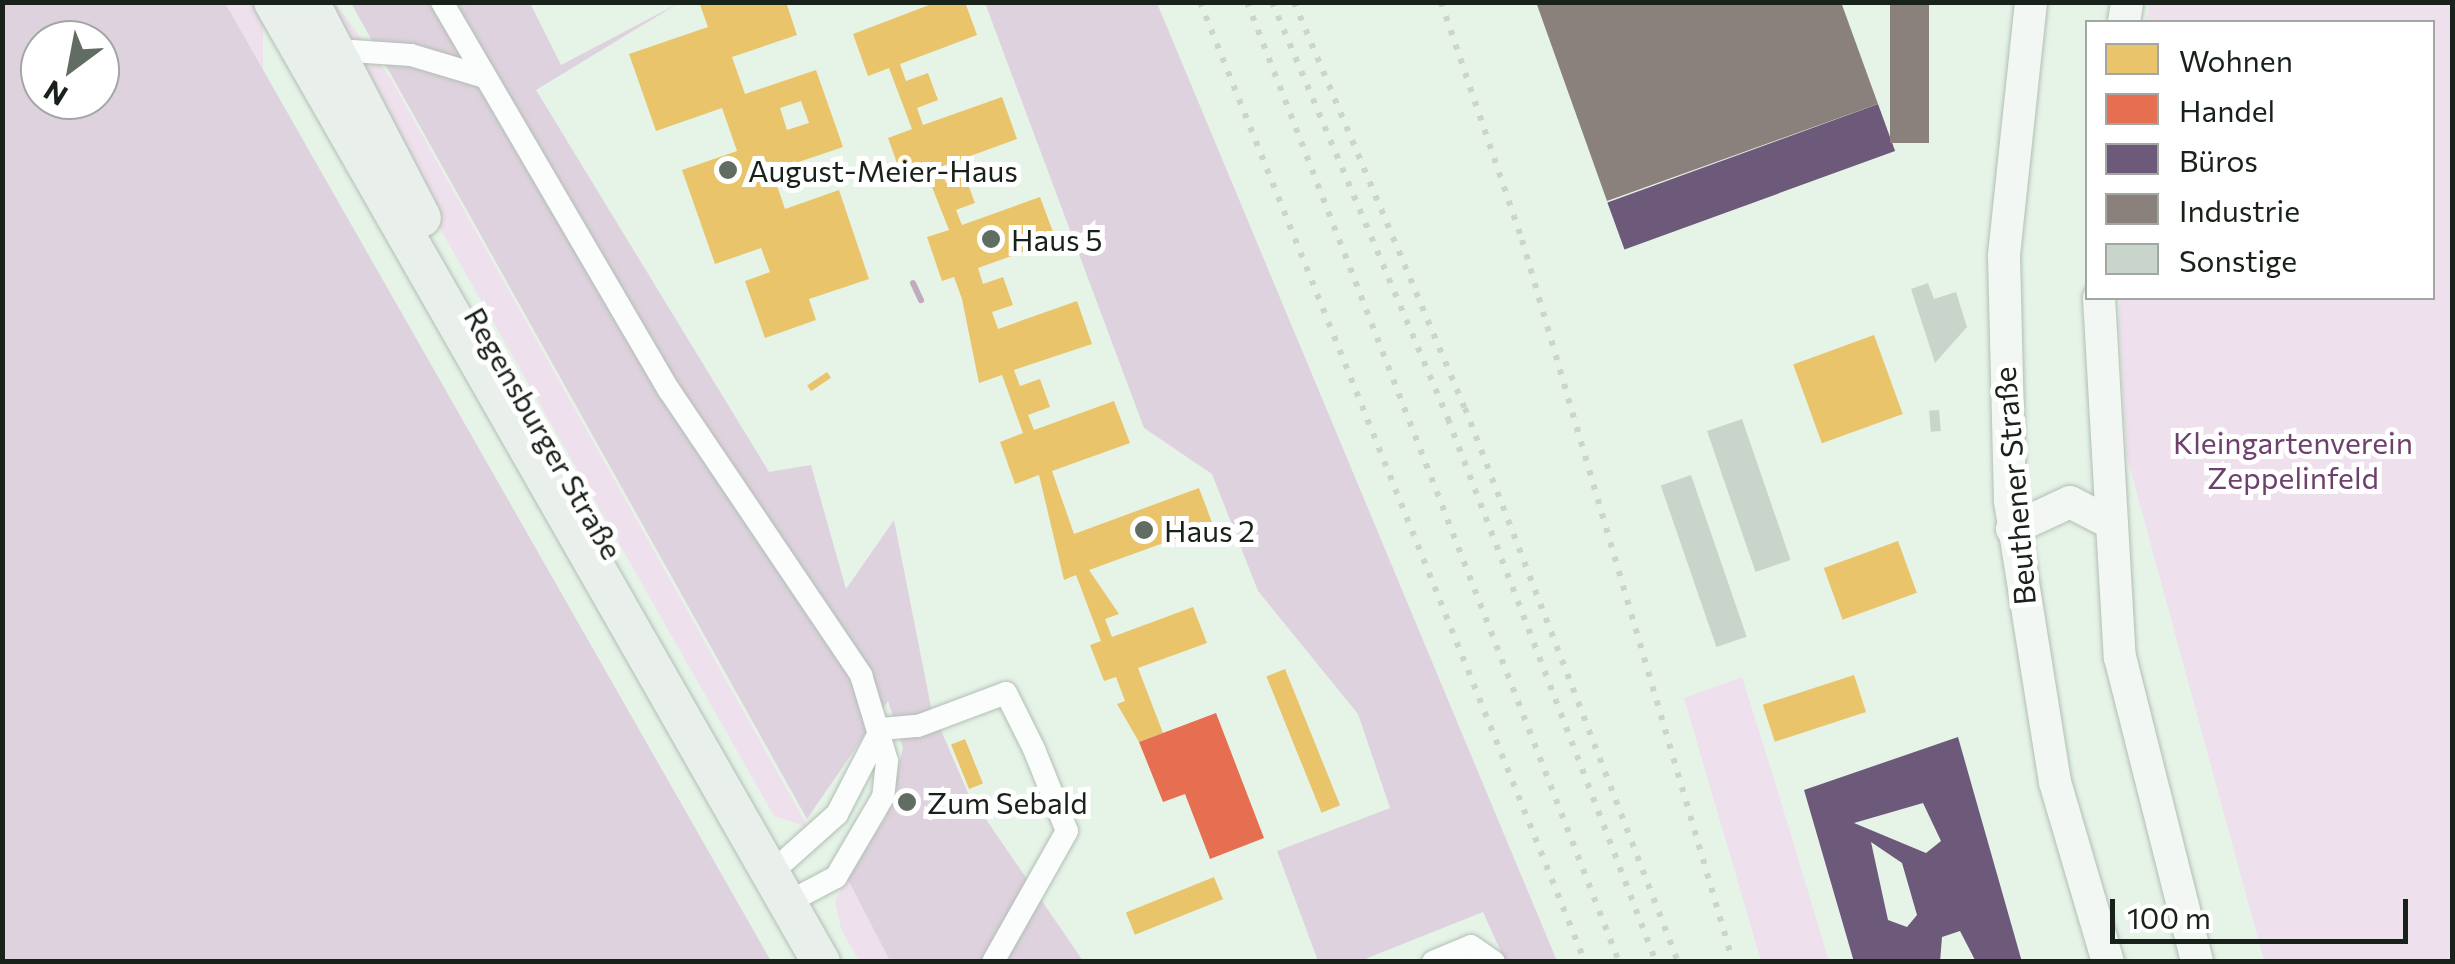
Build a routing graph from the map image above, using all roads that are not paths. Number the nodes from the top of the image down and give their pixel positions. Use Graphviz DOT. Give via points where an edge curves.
graph roads {
  1 [pos="274,2"];
  2 [pos="310,2"];
  3 [pos="442,2"];
  4 [pos="2031,2"];
  5 [pos="294,40"];
  6 [pos="337,50"];
  7 [pos="485,77"];
  8 [pos="2098,300"];
  9 [pos="2107,521"];
  10 [pos="2012,528"];
  11 [pos="880,729"];
  12 [pos="788,884"];
  13 [pos="820,962"];
  14 [pos="844,962"];
  15 [pos="993,962"];
  16 [pos="1433,962"];
  17 [pos="1494,962"];
  18 [pos="2108,962"];
  19 [pos="2197,962"];
  1 -- 5 [label="main road"];
  2 -- 6 [label="main road, Regensburger Straße"];
  3 -- 7 [label="street"];
  4 -- 10 [label="main road, Beuthener Straße" via="2005,242"];
  5 -- 6 [label="main road"];
  5 -- 12 [label="main road"];
  6 -- 7 [label="street" via="411,55"];
  6 -- 12 [label="main road, Regensburger Straße" via="431,236"];
  7 -- 11 [label="street" via="668,390 855,666"];
  8 -- 9 [label="main road"];
  9 -- 10 [label="main road" via="2070,502 2043,507"];
  9 -- 19 [label="main road" via="2128,702"];
  10 -- 18 [label="main road, Beuthener Straße" via="2055,782"];
  11 -- 12 [label="street" via="844,804"];
  11 -- 12 [label="street" via="887,761 874,823 836,877"];
  11 -- 15 [label="street" via="918,726 1006,693 1020,721 1067,831"];
  12 -- 13 [label="main road"];
  12 -- 14 [label="main road, Regensburger Straße"];
  16 -- 17 [label="street" via="1470,946"];
}
